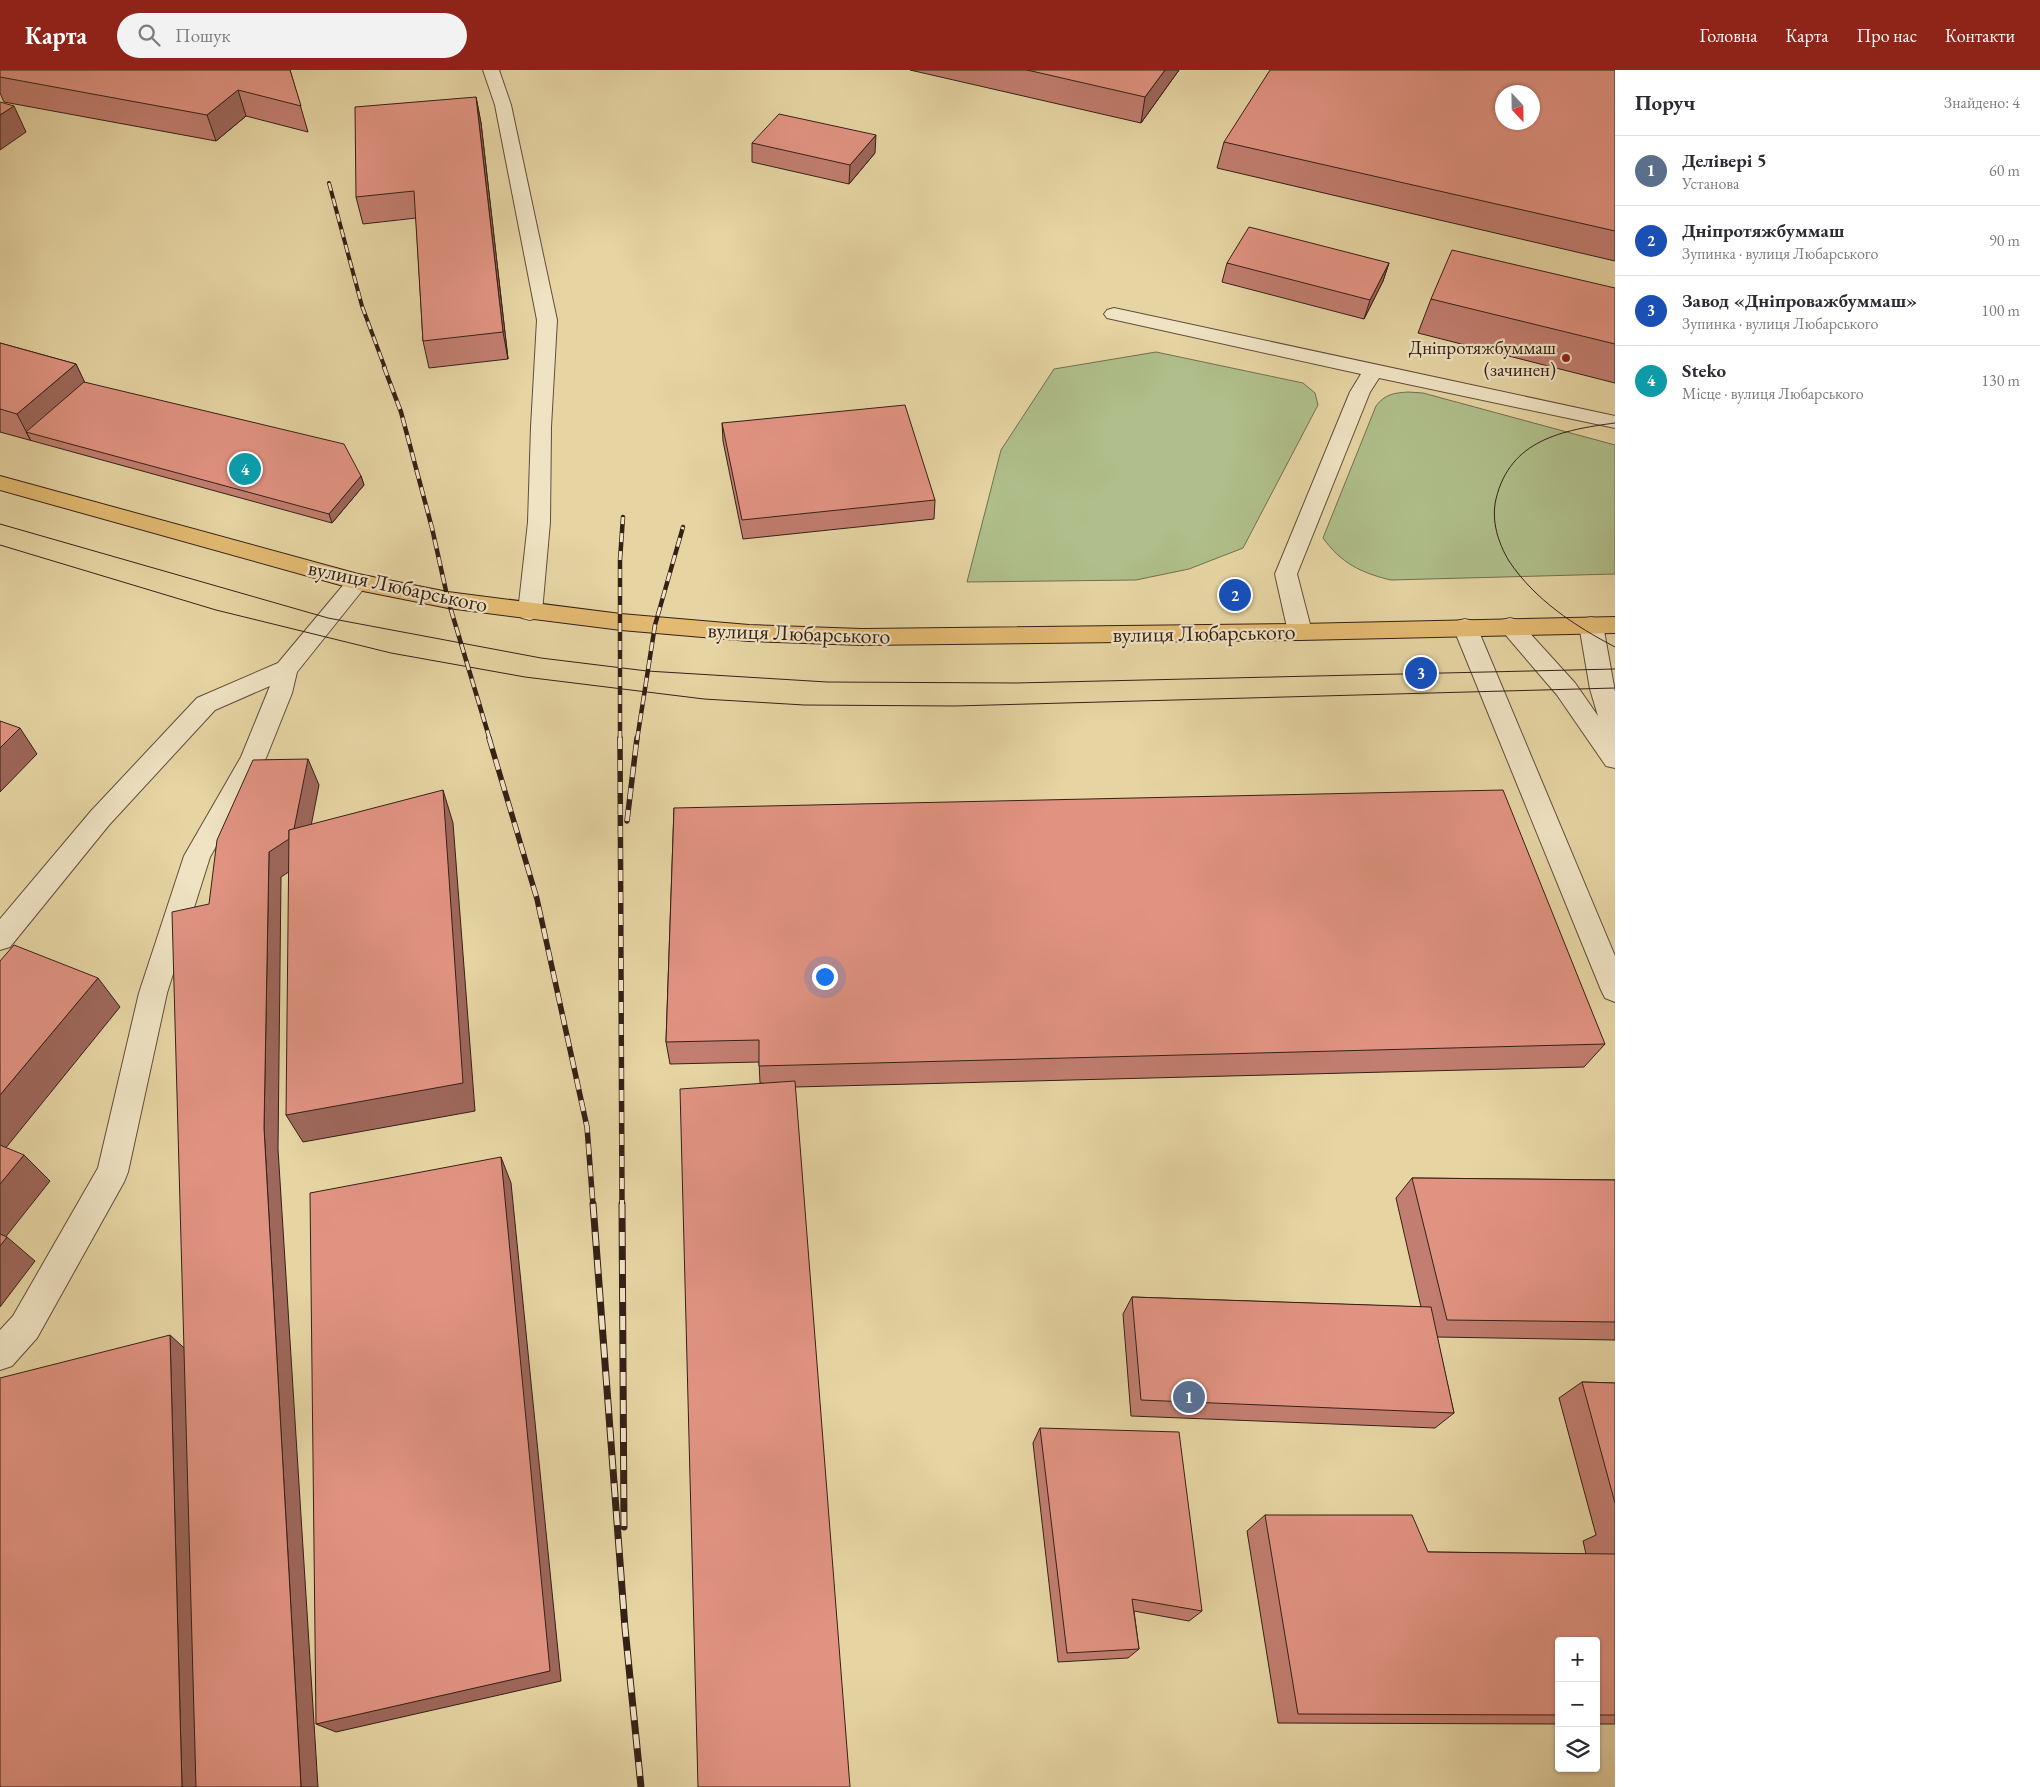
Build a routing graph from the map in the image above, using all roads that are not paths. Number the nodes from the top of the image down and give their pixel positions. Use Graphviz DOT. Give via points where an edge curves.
graph roads {
  1 [pos="491,70"];
  2 [pos="1114,314"];
  3 [pos="1373,371"];
  4 [pos="1615,422"];
  5 [pos="0,483"];
  6 [pos="358,582"];
  7 [pos="530,612"];
  8 [pos="1615,624"];
  9 [pos="1591,625"];
  10 [pos="1510,626"];
  11 [pos="1465,627"];
  12 [pos="1300,632"];
  13 [pos="286,669"];
  14 [pos="1615,731"];
  15 [pos="1615,759"];
  16 [pos="0,939"];
  17 [pos="1615,990"];
  18 [pos="0,1354"];
  1 -- 7 [label="lane" via="503,105 546,320 539,522"];
  2 -- 3 [label="lane"];
  3 -- 4 [label="lane"];
  3 -- 12 [label="lane" via="1360,392 1286,574"];
  5 -- 6 [label="main road, вулиця Любарського"];
  6 -- 7 [label="main road, вулиця Любарського"];
  6 -- 13 [label="lane"];
  7 -- 12 [label="main road, вулиця Любарського" via="749,633 862,637"];
  8 -- 9 [label="main road, вулиця Любарського"];
  9 -- 10 [label="main road, вулиця Любарського"];
  9 -- 14 [label="lane" via="1602,688"];
  10 -- 11 [label="main road, вулиця Любарського"];
  10 -- 15 [label="lane" via="1566,689"];
  11 -- 12 [label="main road, вулиця Любарського"];
  11 -- 17 [label="lane"];
  13 -- 16 [label="lane" via="206,704 100,818"];
  13 -- 18 [label="lane" via="280,693 253,758 197,856 153,993 112,1172 25,1326"];
}
